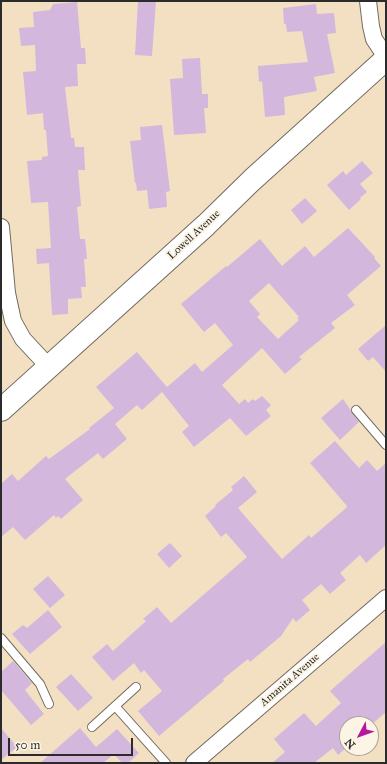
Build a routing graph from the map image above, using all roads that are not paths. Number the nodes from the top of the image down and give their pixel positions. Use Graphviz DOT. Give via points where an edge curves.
graph roads {
  1 [pos="368,1"];
  2 [pos="386,58"];
  3 [pos="1,227"];
  4 [pos="49,367"];
  5 [pos="1,410"];
  6 [pos="356,410"];
  7 [pos="386,445"];
  8 [pos="386,598"];
  9 [pos="1,638"];
  10 [pos="136,687"];
  11 [pos="49,704"];
  12 [pos="115,706"];
  13 [pos="92,727"];
  14 [pos="166,763"];
  15 [pos="194,763"];
  1 -- 2 [label="street" via="374,39"];
  2 -- 4 [label="street, Lowell Avenue"];
  3 -- 4 [label="street" via="7,293 13,322 23,339"];
  4 -- 5 [label="street, Lowell Avenue"];
  6 -- 7 [label="lane"];
  8 -- 15 [label="street, Amanita Avenue"];
  9 -- 11 [label="lane" via="40,684"];
  10 -- 12 [label="lane"];
  12 -- 13 [label="lane"];
  12 -- 14 [label="lane"];
}
